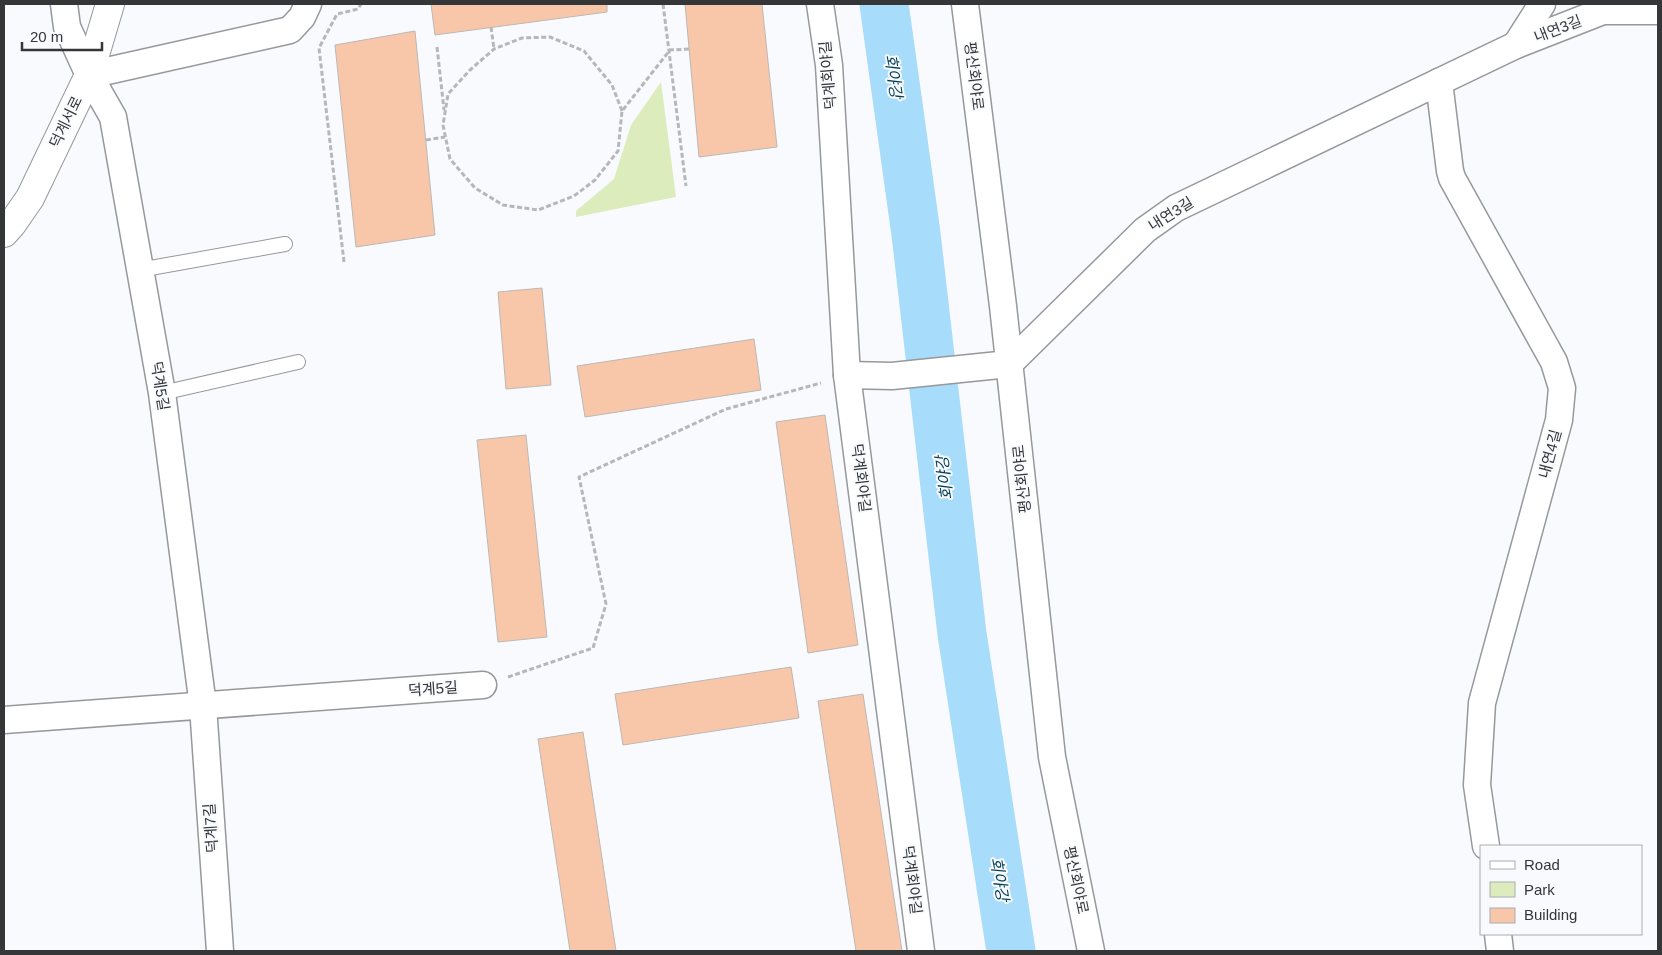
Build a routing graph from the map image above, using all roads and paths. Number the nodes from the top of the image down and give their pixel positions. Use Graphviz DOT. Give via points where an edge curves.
graph roads {
  1 [pos="64,4"];
  2 [pos="110,4"];
  3 [pos="308,4"];
  4 [pos="361,4"];
  5 [pos="663,4"];
  6 [pos="820,4"];
  7 [pos="965,4"];
  8 [pos="1542,4"];
  9 [pos="1650,8"];
  10 [pos="491,27"];
  11 [pos="1516,45"];
  12 [pos="437,47"];
  13 [pos="494,49"];
  14 [pos="689,49"];
  15 [pos="670,50"];
  16 [pos="89,75"];
  17 [pos="1439,82"];
  18 [pos="622,111"];
  19 [pos="445,113"];
  20 [pos="445,137"];
  21 [pos="426,140"];
  22 [pos="686,186"];
  23 [pos="4,233"];
  24 [pos="285,244"];
  25 [pos="344,262"];
  26 [pos="139,270"];
  27 [pos="298,362"];
  28 [pos="1009,364"];
  29 [pos="847,375"];
  30 [pos="162,393"];
  31 [pos="483,685"];
  32 [pos="203,706"];
  33 [pos="4,720"];
  34 [pos="1486,845"];
  35 [pos="1498,935"];
  36 [pos="220,951"];
  37 [pos="921,951"];
  38 [pos="1091,951"];
  39 [pos="1500,951"];
  1 -- 16 [label="street, 덕계5길" via="66,27"];
  2 -- 16 [label="street, 덕계서로"];
  3 -- 16 [label="street" via="290,30"];
  4 -- 25 [label="path" via="358,9 337,14 319,48"];
  5 -- 15 [label="path"];
  6 -- 29 [label="street, 덕계회야길" via="829,65"];
  7 -- 28 [label="street, 평산회야로"];
  8 -- 11 [label="street, 내연3길"];
  9 -- 11 [label="street, 내연3길" via="1603,11"];
  10 -- 13 [label="path"];
  11 -- 17 [label="street, 내연3길"];
  12 -- 19 [label="path"];
  13 -- 18 [label="path" via="522,38 550,37 584,51 612,86"];
  13 -- 19 [label="path" via="448,94"];
  14 -- 15 [label="path"];
  15 -- 18 [label="path"];
  15 -- 22 [label="path"];
  16 -- 23 [label="street, 덕계서로" via="30,198"];
  16 -- 26 [label="street, 덕계5길" via="113,117"];
  17 -- 28 [label="street, 내연3길" via="1176,208 1145,230"];
  17 -- 34 [label="street, 내연4길" via="1452,178 1554,362 1562,388 1559,420 1482,703 1477,785"];
  18 -- 20 [label="path" via="618,151 595,180 574,196 538,210 503,205 475,188 450,159"];
  19 -- 20 [label="path"];
  20 -- 21 [label="path"];
  24 -- 26 [label="lane"];
  26 -- 30 [label="street, 덕계5길"];
  27 -- 30 [label="lane"];
  28 -- 29 [label="street" via="892,376"];
  28 -- 38 [label="street, 평산회야로" via="1052,757"];
  29 -- 31 [label="path" via="726,409 579,477 606,604 593,648"];
  29 -- 37 [label="street, 덕계회야길"];
  30 -- 32 [label="street, 덕계5길"];
  31 -- 32 [label="street, 덕계5길"];
  32 -- 33 [label="street, 덕계5길"];
  32 -- 36 [label="street, 덕계7길"];
  35 -- 39 [label="street"];
}
